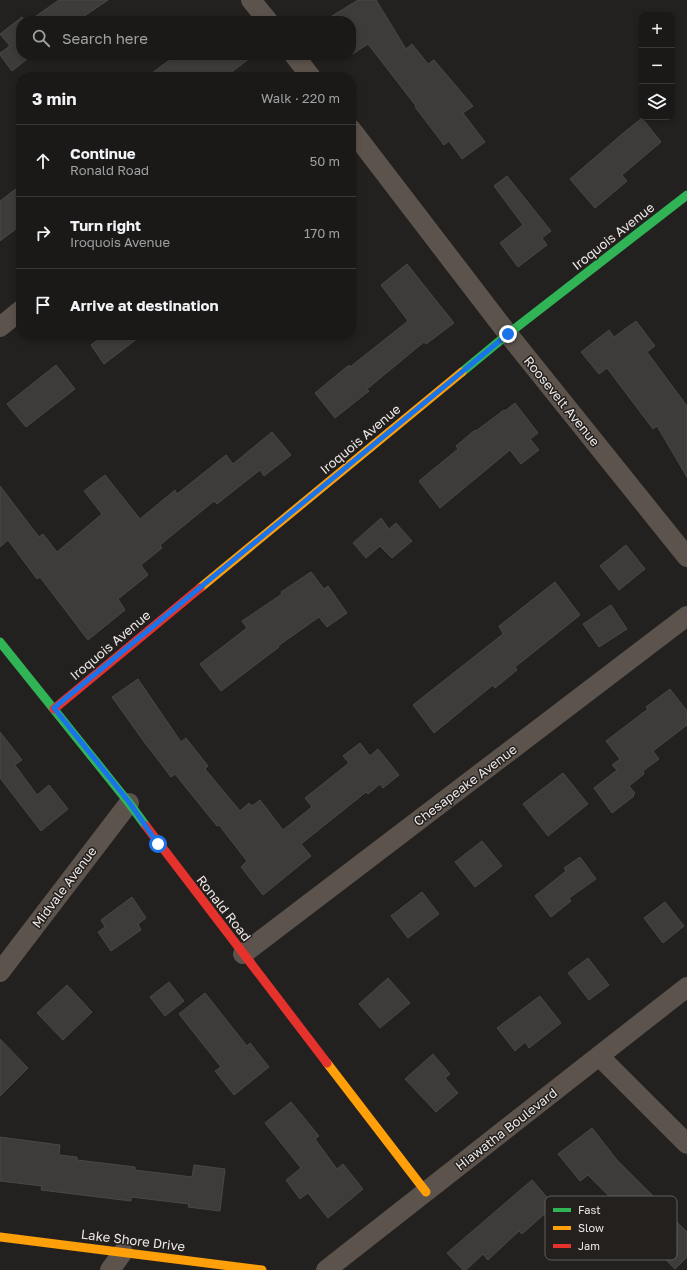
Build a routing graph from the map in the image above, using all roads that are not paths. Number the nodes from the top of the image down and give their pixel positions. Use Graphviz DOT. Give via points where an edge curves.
graph roads {
  1 [pos="251,0"];
  2 [pos="264,16"];
  3 [pos="298,60"];
  4 [pos="307,72"];
  5 [pos="356,136"];
  6 [pos="687,195"];
  7 [pos="16,314"];
  8 [pos="0,327"];
  9 [pos="508,334"];
  10 [pos="687,557"];
  11 [pos="687,616"];
  12 [pos="0,642"];
  13 [pos="54,708"];
  14 [pos="129,802"];
  15 [pos="243,954"];
  16 [pos="0,972"];
  17 [pos="687,987"];
  18 [pos="599,1056"];
  19 [pos="687,1144"];
  20 [pos="426,1192"];
  21 [pos="0,1237"];
  22 [pos="123,1252"];
  23 [pos="110,1270"];
  24 [pos="262,1270"];
  25 [pos="326,1270"];
  1 -- 2 [label="street"];
  3 -- 4 [label="street"];
  5 -- 9 [label="street, Roosevelt Avenue"];
  6 -- 9 [label="street, Iroquois Avenue"];
  7 -- 8 [label="street"];
  9 -- 10 [label="street, Roosevelt Avenue"];
  9 -- 13 [label="street, Iroquois Avenue"];
  11 -- 15 [label="street, Chesapeake Avenue"];
  12 -- 13 [label="street, Ronald Road"];
  13 -- 14 [label="street, Ronald Road"];
  14 -- 15 [label="street, Ronald Road"];
  14 -- 16 [label="street, Midvale Avenue"];
  15 -- 20 [label="street, Ronald Road"];
  17 -- 18 [label="street, Hiawatha Boulevard"];
  18 -- 19 [label="street"];
  18 -- 20 [label="street, Hiawatha Boulevard"];
  20 -- 25 [label="street, Hiawatha Boulevard"];
  21 -- 22 [label="street, Lake Shore Drive"];
  22 -- 23 [label="street"];
  22 -- 24 [label="street, Lake Shore Drive"];
}
